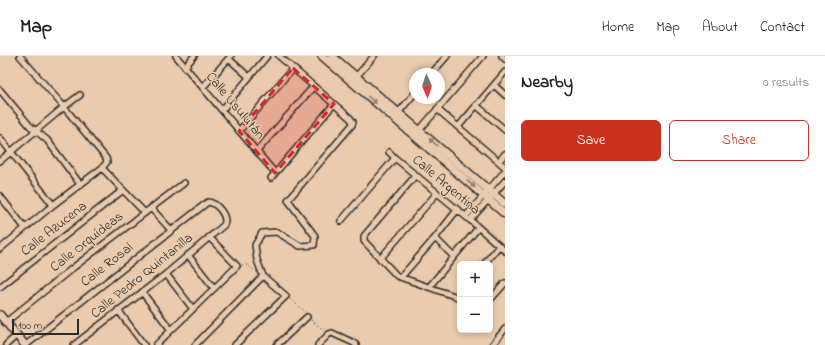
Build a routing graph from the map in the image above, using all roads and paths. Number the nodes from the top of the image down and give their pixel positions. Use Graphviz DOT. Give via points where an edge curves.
graph roads {
  1 [pos="20,56"];
  2 [pos="176,56"];
  3 [pos="194,56"];
  4 [pos="267,56"];
  5 [pos="279,56"];
  6 [pos="322,56"];
  7 [pos="374,56"];
  8 [pos="447,56"];
  9 [pos="483,56"];
  10 [pos="502,56"];
  11 [pos="230,57"];
  12 [pos="334,57"];
  13 [pos="505,59"];
  14 [pos="185,66"];
  15 [pos="293,68"];
  16 [pos="436,68"];
  17 [pos="505,72"];
  18 [pos="249,77"];
  19 [pos="354,79"];
  20 [pos="494,85"];
  21 [pos="203,87"];
  22 [pos="313,87"];
  23 [pos="0,90"];
  24 [pos="80,95"];
  25 [pos="505,95"];
  26 [pos="409,100"];
  27 [pos="334,104"];
  28 [pos="476,105"];
  29 [pos="64,106"];
  30 [pos="437,109"];
  31 [pos="222,110"];
  32 [pos="398,113"];
  33 [pos="458,127"];
  34 [pos="37,130"];
  35 [pos="505,130"];
  36 [pos="239,131"];
  37 [pos="417,133"];
  38 [pos="0,138"];
  39 [pos="257,151"];
  40 [pos="12,152"];
  41 [pos="389,152"];
  42 [pos="505,154"];
  43 [pos="395,158"];
  44 [pos="0,161"];
  45 [pos="499,161"];
  46 [pos="104,167"];
  47 [pos="505,167"];
  48 [pos="505,171"];
  49 [pos="275,173"];
  50 [pos="416,175"];
  51 [pos="270,178"];
  52 [pos="505,181"];
  53 [pos="184,183"];
  54 [pos="80,184"];
  55 [pos="123,190"];
  56 [pos="437,193"];
  57 [pos="489,195"];
  58 [pos="0,196"];
  59 [pos="505,204"];
  60 [pos="53,205"];
  61 [pos="204,205"];
  62 [pos="151,208"];
  63 [pos="457,210"];
  64 [pos="145,213"];
  65 [pos="505,214"];
  66 [pos="466,216"];
  67 [pos="470,220"];
  68 [pos="341,221"];
  69 [pos="25,228"];
  70 [pos="478,228"];
  71 [pos="171,230"];
  72 [pos="209,237"];
  73 [pos="434,238"];
  74 [pos="499,246"];
  75 [pos="0,249"];
  76 [pos="505,251"];
  77 [pos="188,255"];
  78 [pos="454,256"];
  79 [pos="380,259"];
  80 [pos="486,261"];
  81 [pos="237,266"];
  82 [pos="166,274"];
  83 [pos="263,276"];
  84 [pos="401,278"];
  85 [pos="505,283"];
  86 [pos="0,287"];
  87 [pos="429,287"];
  88 [pos="214,288"];
  89 [pos="142,292"];
  90 [pos="457,295"];
  91 [pos="493,297"];
  92 [pos="193,309"];
  93 [pos="118,310"];
  94 [pos="0,315"];
  95 [pos="307,317"];
  96 [pos="6,322"];
  97 [pos="505,329"];
  98 [pos="171,330"];
  99 [pos="17,335"];
  100 [pos="6,345"];
  101 [pos="25,345"];
  102 [pos="74,345"];
  103 [pos="144,345"];
  104 [pos="156,345"];
  105 [pos="195,345"];
  106 [pos="235,345"];
  107 [pos="277,345"];
  108 [pos="318,345"];
  109 [pos="356,345"];
  110 [pos="492,345"];
  1 -- 29 [label="street"];
  2 -- 14 [label="street, Calle Usulután"];
  3 -- 14 [label="street"];
  4 -- 18 [label="street"];
  5 -- 15 [label="street"];
  6 -- 19 [label="street"];
  7 -- 19 [label="street"];
  8 -- 16 [label="street"];
  9 -- 30 [label="street"];
  10 -- 13 [label="street"];
  11 -- 18 [label="street"];
  11 -- 21 [label="street"];
  12 -- 19 [label="street"];
  14 -- 21 [label="street, Calle Usulután"];
  15 -- 22 [label="street"];
  15 -- 36 [label="street"];
  17 -- 20 [label="street"];
  18 -- 31 [label="street"];
  19 -- 32 [label="street"];
  19 -- 37 [label="street, one-way"];
  20 -- 25 [label="street"];
  20 -- 28 [label="street"];
  21 -- 31 [label="street, Calle Usulután"];
  22 -- 27 [label="street"];
  22 -- 39 [label="street"];
  23 -- 34 [label="street" via="30,126"];
  24 -- 29 [label="street"];
  26 -- 32 [label="street"];
  27 -- 49 [label="street"];
  27 -- 83 [label="street" via="352,120 352,125 288,200 315,236 314,245 300,246 278,232 262,233 255,245"];
  28 -- 33 [label="street"];
  28 -- 35 [label="street"];
  29 -- 34 [label="street"];
  29 -- 46 [label="street" via="106,158"];
  30 -- 33 [label="street"];
  30 -- 37 [label="street"];
  31 -- 36 [label="street, Calle Usulután"];
  32 -- 37 [label="street"];
  33 -- 45 [label="street"];
  34 -- 40 [label="street"];
  34 -- 54 [label="street"];
  36 -- 39 [label="street, Calle Usulután"];
  37 -- 57 [label="street"];
  38 -- 40 [label="street"];
  39 -- 49 [label="street, Calle Usulután"];
  40 -- 44 [label="street"];
  40 -- 60 [label="street"];
  41 -- 43 [label="street, Calle Argentina"];
  42 -- 45 [label="street"];
  43 -- 50 [label="street, Calle Argentina"];
  43 -- 68 [label="street"];
  45 -- 47 [label="street"];
  46 -- 54 [label="street"];
  46 -- 55 [label="street"];
  48 -- 57 [label="street"];
  49 -- 51 [label="street"];
  50 -- 56 [label="street, Calle Argentina"];
  50 -- 79 [label="street" via="364,236 365,243"];
  52 -- 57 [label="street"];
  53 -- 62 [label="street, Calle Orquídeas"];
  54 -- 60 [label="street"];
  55 -- 64 [label="street"];
  55 -- 86 [label="street, Calle Azucena"];
  56 -- 63 [label="street, Calle Argentina"];
  56 -- 79 [label="street"];
  57 -- 59 [label="street"];
  57 -- 65 [label="street"];
  57 -- 66 [label="street"];
  57 -- 67 [label="street"];
  58 -- 69 [label="street"];
  60 -- 69 [label="street"];
  61 -- 71 [label="street, Calle Rosal"];
  61 -- 72 [label="street, Calle Pedro Quintanilla" via="208,202 214,204 223,214 225,222"];
  62 -- 64 [label="street, Calle Orquídeas"];
  62 -- 71 [label="street"];
  63 -- 66 [label="street, Calle Argentina"];
  63 -- 73 [label="street"];
  64 -- 96 [label="street, Calle Orquídeas"];
  66 -- 67 [label="street, Calle Argentina"];
  67 -- 70 [label="street, Calle Argentina"];
  69 -- 75 [label="street"];
  70 -- 74 [label="street, Calle Argentina"];
  70 -- 78 [label="street"];
  71 -- 101 [label="street, Calle Rosal"];
  72 -- 77 [label="street, Calle Pedro Quintanilla"];
  72 -- 81 [label="street"];
  73 -- 78 [label="street"];
  73 -- 84 [label="street"];
  74 -- 76 [label="street, Calle Argentina"];
  74 -- 80 [label="street"];
  77 -- 82 [label="street, Calle Pedro Quintanilla"];
  77 -- 88 [label="street"];
  78 -- 87 [label="street"];
  79 -- 84 [label="street"];
  81 -- 83 [label="path" via="246,265"];
  81 -- 88 [label="street"];
  82 -- 89 [label="street, Calle Pedro Quintanilla"];
  82 -- 92 [label="street"];
  83 -- 105 [label="street"];
  83 -- 106 [label="street" via="286,296"];
  84 -- 87 [label="street"];
  85 -- 91 [label="street"];
  87 -- 90 [label="street"];
  88 -- 92 [label="street"];
  89 -- 93 [label="street, Calle Pedro Quintanilla"];
  89 -- 98 [label="street"];
  92 -- 98 [label="street"];
  93 -- 102 [label="street, Calle Pedro Quintanilla"];
  93 -- 103 [label="street"];
  94 -- 96 [label="street"];
  95 -- 107 [label="street"];
  96 -- 99 [label="street"];
  97 -- 110 [label="street"];
  98 -- 104 [label="street"];
  99 -- 100 [label="street"];
  99 -- 101 [label="street"];
  108 -- 109 [label="street" via="332,333"];
}
